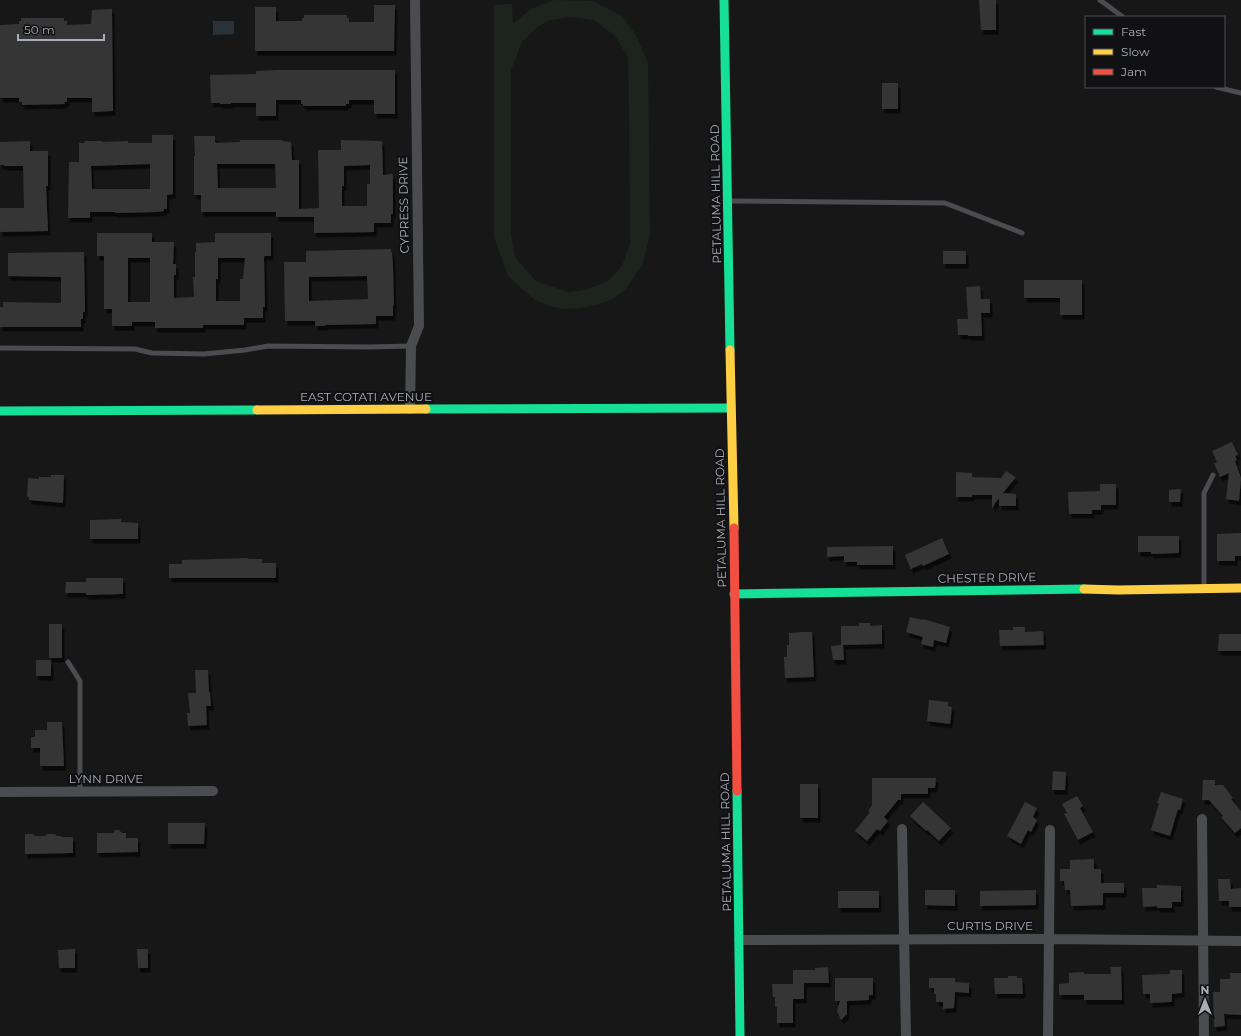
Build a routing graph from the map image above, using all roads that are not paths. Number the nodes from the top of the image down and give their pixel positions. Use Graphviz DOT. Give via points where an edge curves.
graph roads {
  1 [pos="415,0"];
  2 [pos="724,0"];
  3 [pos="1100,0"];
  4 [pos="1122,16"];
  5 [pos="1220,88"];
  6 [pos="1241,93"];
  7 [pos="728,201"];
  8 [pos="1022,233"];
  9 [pos="411,346"];
  10 [pos="0,348"];
  11 [pos="731,408"];
  12 [pos="410,409"];
  13 [pos="0,411"];
  14 [pos="1212,475"];
  15 [pos="1241,588"];
  16 [pos="1204,589"];
  17 [pos="734,594"];
  18 [pos="68,662"];
  19 [pos="213,791"];
  20 [pos="0,792"];
  21 [pos="80,792"];
  22 [pos="1202,819"];
  23 [pos="902,829"];
  24 [pos="1050,830"];
  25 [pos="1050,939"];
  26 [pos="739,940"];
  27 [pos="904,940"];
  28 [pos="1203,941"];
  29 [pos="1241,941"];
  30 [pos="740,1036"];
  31 [pos="906,1036"];
  32 [pos="1048,1036"];
  33 [pos="1204,1036"];
  1 -- 9 [label="street, CYPRESS DRIVE" via="419,326"];
  2 -- 7 [label="main road, PETALUMA HILL ROAD"];
  3 -- 4 [label="lane"];
  5 -- 6 [label="lane"];
  7 -- 8 [label="lane" via="944,203"];
  7 -- 11 [label="main road, PETALUMA HILL ROAD"];
  9 -- 10 [label="lane" via="268,346 204,354 152,353 135,349"];
  9 -- 12 [label="street, CYPRESS DRIVE"];
  11 -- 12 [label="main road, EAST COTATI AVENUE"];
  11 -- 17 [label="main road, PETALUMA HILL ROAD"];
  12 -- 13 [label="main road, EAST COTATI AVENUE"];
  14 -- 16 [label="lane" via="1204,494"];
  15 -- 16 [label="main road, CHESTER DRIVE"];
  16 -- 17 [label="main road, CHESTER DRIVE"];
  17 -- 26 [label="main road, PETALUMA HILL ROAD"];
  18 -- 21 [label="lane" via="80,681"];
  19 -- 21 [label="street, LYNN DRIVE"];
  20 -- 21 [label="street, LYNN DRIVE"];
  22 -- 28 [label="street"];
  23 -- 27 [label="street"];
  24 -- 25 [label="street"];
  25 -- 27 [label="street, CURTIS DRIVE"];
  25 -- 28 [label="street, CURTIS DRIVE"];
  25 -- 32 [label="street"];
  26 -- 27 [label="street, CURTIS DRIVE"];
  26 -- 30 [label="main road, PETALUMA HILL ROAD"];
  27 -- 31 [label="street"];
  28 -- 29 [label="street, CURTIS DRIVE"];
  28 -- 33 [label="street"];
}
